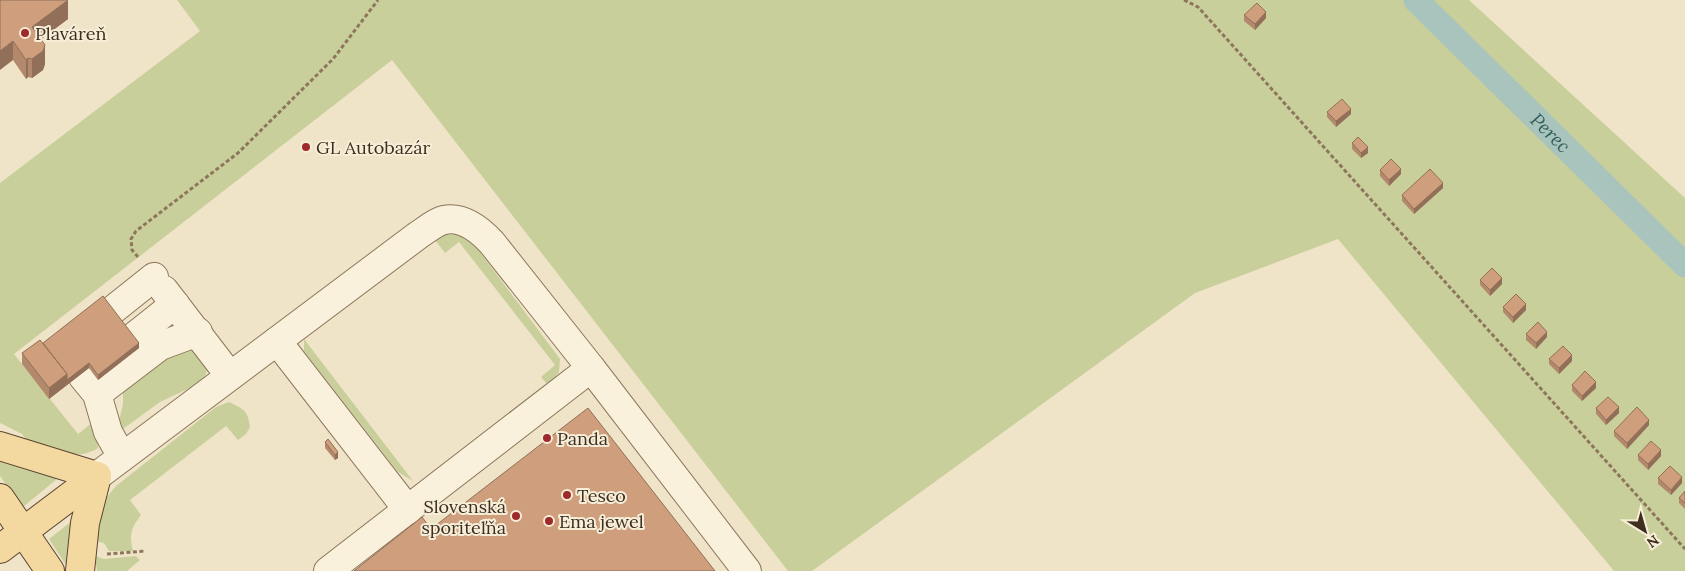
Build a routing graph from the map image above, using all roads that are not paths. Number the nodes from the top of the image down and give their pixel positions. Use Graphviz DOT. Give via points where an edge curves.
graph roads {
  1 [pos="175,304"];
  2 [pos="198,332"];
  3 [pos="277,341"];
  4 [pos="79,368"];
  5 [pos="591,368"];
  6 [pos="230,376"];
  7 [pos="0,446"];
  8 [pos="122,457"];
  9 [pos="97,476"];
  10 [pos="0,498"];
  11 [pos="408,510"];
  12 [pos="24,532"];
  13 [pos="0,549"];
  14 [pos="50,571"];
  15 [pos="80,571"];
  16 [pos="328,571"];
  17 [pos="747,571"];
  1 -- 2 [label="lane"];
  1 -- 4 [label="lane"];
  1 -- 4 [label="lane" via="152,274"];
  2 -- 4 [label="lane"];
  2 -- 6 [label="lane"];
  3 -- 5 [label="lane" via="417,236 444,220 462,221 479,229 492,243"];
  3 -- 6 [label="lane"];
  3 -- 11 [label="lane"];
  4 -- 8 [label="lane"];
  5 -- 11 [label="lane"];
  5 -- 17 [label="lane"];
  6 -- 8 [label="lane"];
  7 -- 9 [label="main road"];
  8 -- 9 [label="lane"];
  9 -- 12 [label="main road"];
  9 -- 15 [label="main road" via="85,524"];
  10 -- 12 [label="main road"];
  11 -- 16 [label="lane"];
  12 -- 13 [label="main road"];
  12 -- 14 [label="main road"];
}
